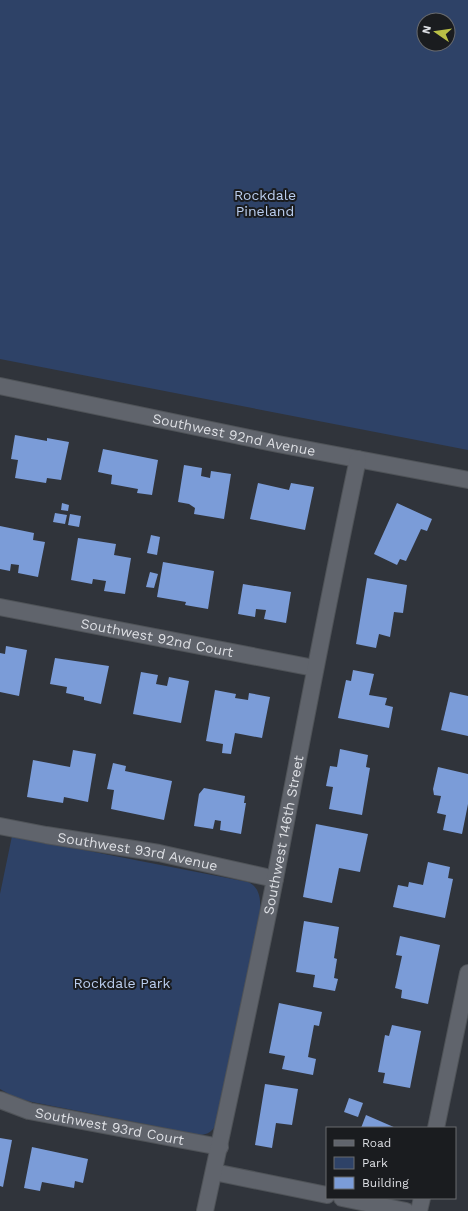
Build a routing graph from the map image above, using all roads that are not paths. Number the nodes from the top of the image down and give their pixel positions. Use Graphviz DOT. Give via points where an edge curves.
graph roads {
  1 [pos="0,386"];
  2 [pos="358,459"];
  3 [pos="468,480"];
  4 [pos="0,607"];
  5 [pos="314,668"];
  6 [pos="0,826"];
  7 [pos="275,879"];
  8 [pos="468,974"];
  9 [pos="0,1100"];
  10 [pos="436,1127"];
  11 [pos="220,1147"];
  12 [pos="214,1172"];
  13 [pos="326,1195"];
  14 [pos="347,1199"];
  15 [pos="422,1199"];
  16 [pos="205,1211"];
  17 [pos="406,1211"];
  18 [pos="419,1211"];
  1 -- 2 [label="street, Southwest 92nd Avenue"];
  2 -- 3 [label="street, Southwest 92nd Avenue"];
  2 -- 5 [label="street, Southwest 146th Street"];
  4 -- 5 [label="street, Southwest 92nd Court"];
  5 -- 7 [label="street, Southwest 146th Street"];
  6 -- 7 [label="street, Southwest 93rd Avenue" via="159,853"];
  7 -- 11 [label="street, Southwest 146th Street"];
  8 -- 10 [label="street"];
  9 -- 11 [label="street, Southwest 93rd Court" via="29,1111"];
  11 -- 12 [label="street, Southwest 146th Street"];
  12 -- 13 [label="street"];
  12 -- 16 [label="street, Southwest 146th Street"];
  14 -- 17 [label="street"];
  15 -- 18 [label="street"];
}
